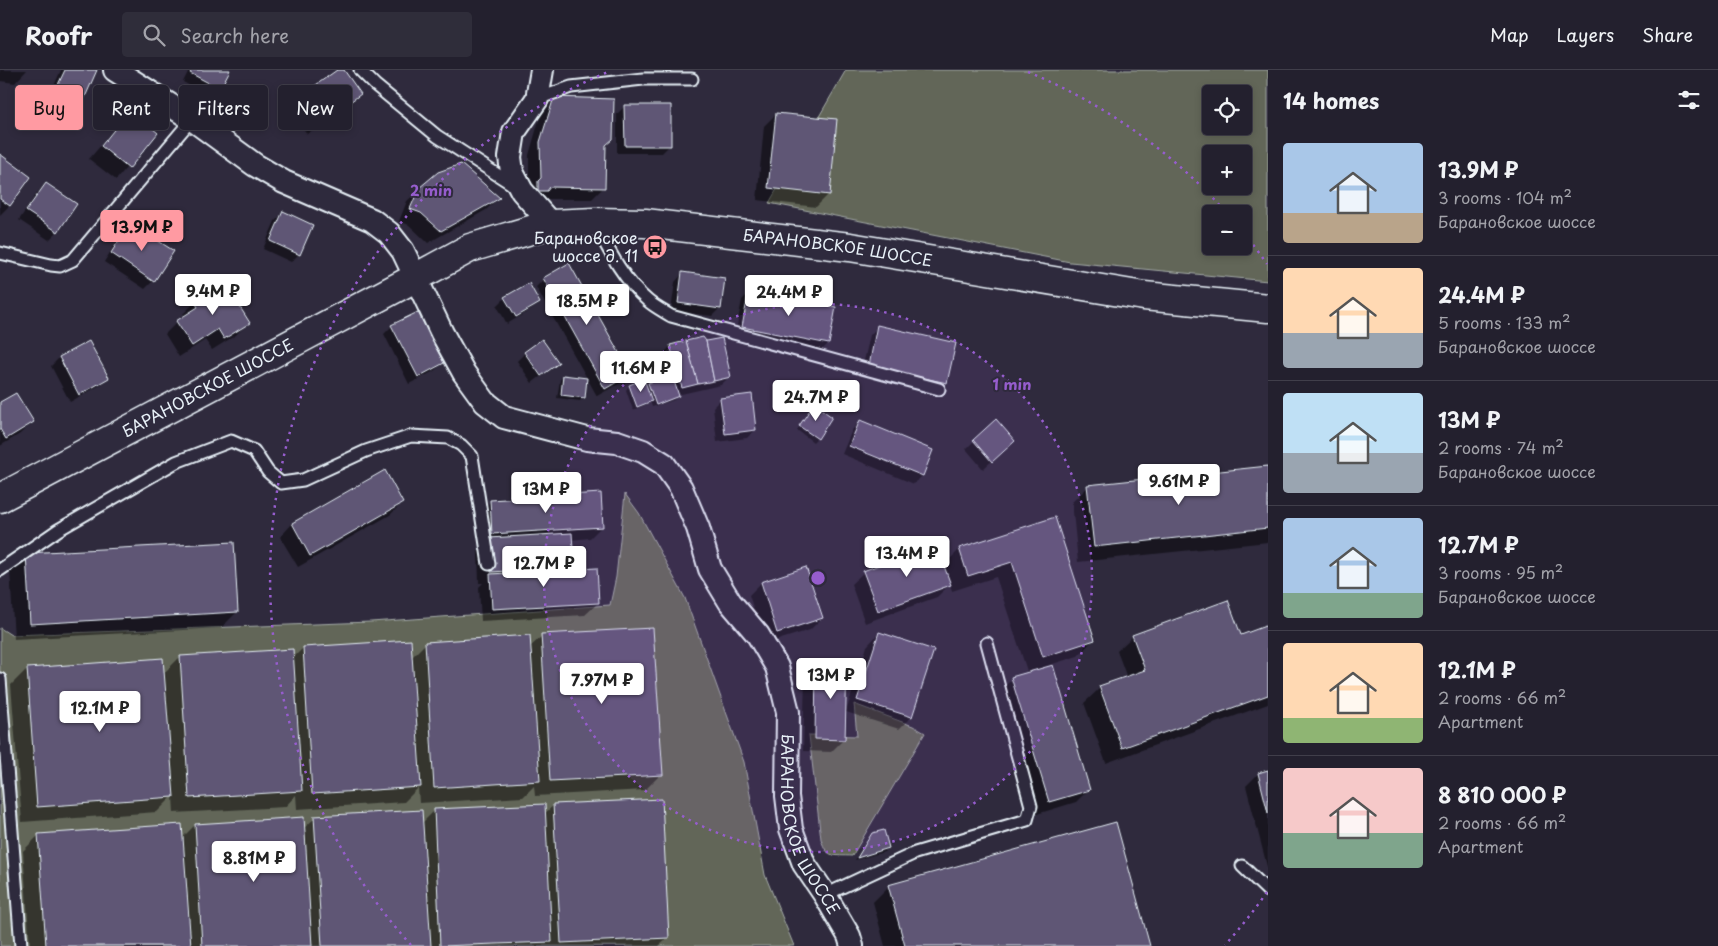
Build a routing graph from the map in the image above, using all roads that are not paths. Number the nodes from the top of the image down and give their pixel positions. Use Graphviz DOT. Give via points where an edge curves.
graph roads {
  1 [pos="115,70"];
  2 [pos="360,70"];
  3 [pos="542,70"];
  4 [pos="692,79"];
  5 [pos="537,99"];
  6 [pos="179,110"];
  7 [pos="182,130"];
  8 [pos="208,130"];
  9 [pos="522,191"];
  10 [pos="595,222"];
  11 [pos="551,224"];
  12 [pos="0,253"];
  13 [pos="416,278"];
  14 [pos="1268,308"];
  15 [pos="939,389"];
  16 [pos="0,498"];
  17 [pos="490,564"];
  18 [pos="0,570"];
  19 [pos="987,643"];
  20 [pos="0,680"];
  21 [pos="1242,866"];
  22 [pos="1268,891"];
  23 [pos="825,895"];
  24 [pos="21,946"];
  25 [pos="852,946"];
  1 -- 6 [label="street, БАРАНОВСКОЕ ШОССЕ"];
  2 -- 9 [label="lane" via="437,136"];
  3 -- 5 [label="street"];
  4 -- 5 [label="lane" via="643,79 571,87"];
  5 -- 9 [label="street" via="514,132 510,157 512,172"];
  7 -- 12 [label="lane" via="72,260 60,266"];
  8 -- 13 [label="street, БАРАНОВСКОЕ ШОССЕ" via="284,182 372,220 389,233 403,251"];
  9 -- 11 [label="street"];
  10 -- 11 [label="main road, БАРАНОВСКОЕ ШОССЕ"];
  10 -- 14 [label="main road, БАРАНОВСКОЕ ШОССЕ" via="644,222 850,247 1144,296"];
  10 -- 15 [label="lane" via="610,254 631,285 671,316"];
  11 -- 13 [label="main road, БАРАНОВСКОЕ ШОССЕ" via="470,248"];
  13 -- 16 [label="main road, БАРАНОВСКОЕ ШОССЕ"];
  13 -- 23 [label="street, БАРАНОВСКОЕ ШОССЕ" via="464,373 491,407 504,417 587,439 617,442 642,451 664,464 681,488 698,528 710,569 777,667 788,712 787,796 791,829 804,864"];
  17 -- 18 [label="lane" via="472,456 448,438 411,436 366,451 303,480 282,483 268,472 254,451 231,441 176,462 58,530"];
  19 -- 23 [label="lane" via="1031,806 1027,820 915,852"];
  20 -- 24 [label="lane"];
  21 -- 22 [label="lane"];
  23 -- 25 [label="street, БАРАНОВСКОЕ ШОССЕ"];
}
